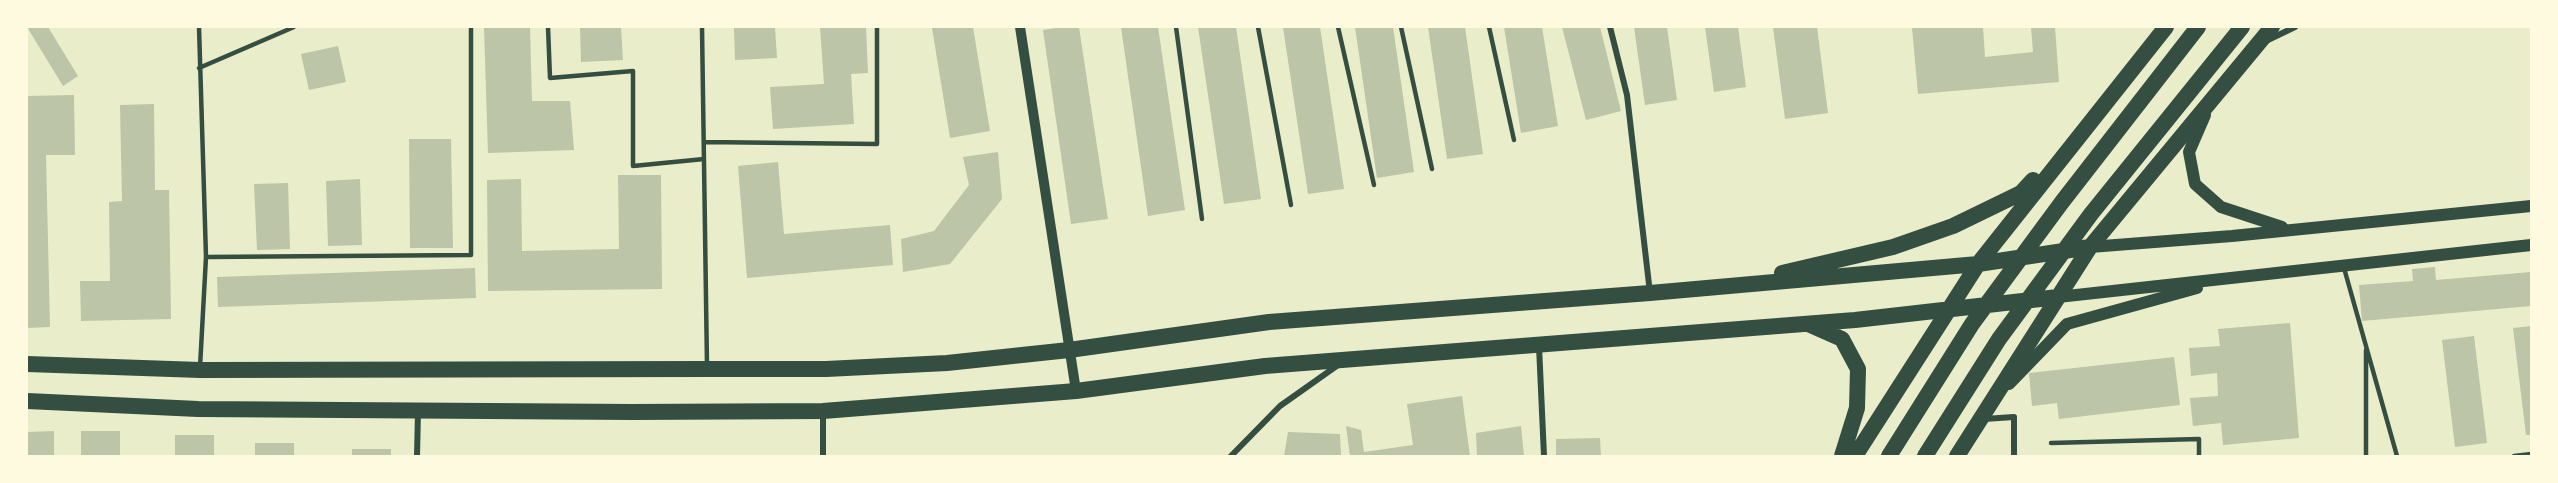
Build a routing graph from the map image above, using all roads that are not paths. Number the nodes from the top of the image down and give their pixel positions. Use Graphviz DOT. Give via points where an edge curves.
graph roads {
  1 [pos="199,27"];
  2 [pos="294,27"];
  3 [pos="471,27"];
  4 [pos="548,27"];
  5 [pos="702,27"];
  6 [pos="877,27"];
  7 [pos="1020,27"];
  8 [pos="1176,27"];
  9 [pos="1258,27"];
  10 [pos="1338,27"];
  11 [pos="1401,27"];
  12 [pos="1489,27"];
  13 [pos="1610,27"];
  14 [pos="2166,27"];
  15 [pos="2198,27"];
  16 [pos="2242,27"];
  17 [pos="2272,27"];
  18 [pos="2295,27"];
  19 [pos="2257,45"];
  20 [pos="199,68"];
  21 [pos="2111,96"];
  22 [pos="2210,102"];
  23 [pos="1514,140"];
  24 [pos="704,142"];
  25 [pos="704,159"];
  26 [pos="1432,169"];
  27 [pos="1374,185"];
  28 [pos="1291,205"];
  29 [pos="2531,206"];
  30 [pos="1203,219"];
  31 [pos="2286,229"];
  32 [pos="2531,245"];
  33 [pos="2090,247"];
  34 [pos="206,257"];
  35 [pos="1978,264"];
  36 [pos="2344,266"];
  37 [pos="2236,278"];
  38 [pos="1722,287"];
  39 [pos="1650,293"];
  40 [pos="2058,297"];
  41 [pos="1949,309"];
  42 [pos="1808,323"];
  43 [pos="1539,344"];
  44 [pos="2366,345"];
  45 [pos="1069,350"];
  46 [pos="1345,360"];
  47 [pos="27,364"];
  48 [pos="707,369"];
  49 [pos="200,370"];
  50 [pos="1076,391"];
  51 [pos="27,401"];
  52 [pos="418,410"];
  53 [pos="823,411"];
  54 [pos="1985,412"];
  55 [pos="2051,443"];
  56 [pos="2531,454"];
  57 [pos="417,456"];
  58 [pos="823,456"];
  59 [pos="1232,456"];
  60 [pos="1544,456"];
  61 [pos="1842,456"];
  62 [pos="1855,456"];
  63 [pos="1889,456"];
  64 [pos="1925,456"];
  65 [pos="1957,456"];
  66 [pos="2014,456"];
  67 [pos="2199,456"];
  68 [pos="2366,456"];
  69 [pos="2397,456"];
  70 [pos="2514,456"];
  1 -- 20 [label="lane"];
  2 -- 20 [label="lane"];
  3 -- 34 [label="lane" via="471,255"];
  4 -- 25 [label="lane" via="550,78 633,71 633,166"];
  5 -- 24 [label="lane"];
  6 -- 24 [label="lane" via="877,144"];
  7 -- 45 [label="street"];
  8 -- 30 [label="lane"];
  9 -- 28 [label="lane"];
  10 -- 27 [label="lane"];
  11 -- 26 [label="lane"];
  12 -- 23 [label="lane"];
  13 -- 39 [label="street" via="1627,95"];
  14 -- 21 [label="highway"];
  15 -- 63 [label="highway" via="1972,324"];
  16 -- 64 [label="highway" via="2091,214 2020,310"];
  17 -- 19 [label="highway"];
  18 -- 19 [label="street"];
  19 -- 22 [label="highway"];
  20 -- 34 [label="lane"];
  21 -- 35 [label="highway"];
  21 -- 38 [label="highway" via="2021,193 2011,198 1953,226 1893,247"];
  22 -- 31 [label="main road" via="2189,152 2195,184 2221,207"];
  22 -- 33 [label="highway"];
  24 -- 25 [label="lane"];
  25 -- 48 [label="lane"];
  29 -- 31 [label="main road"];
  31 -- 33 [label="main road"];
  32 -- 36 [label="main road"];
  33 -- 35 [label="highway"];
  33 -- 40 [label="highway"];
  34 -- 49 [label="lane"];
  35 -- 38 [label="highway"];
  35 -- 41 [label="highway"];
  36 -- 37 [label="main road"];
  36 -- 44 [label="lane"];
  37 -- 40 [label="main road"];
  37 -- 54 [label="main road" via="2067,324"];
  38 -- 39 [label="highway"];
  39 -- 45 [label="highway" via="1269,322"];
  40 -- 41 [label="highway"];
  40 -- 54 [label="highway"];
  41 -- 42 [label="highway"];
  41 -- 62 [label="highway"];
  42 -- 43 [label="highway"];
  42 -- 61 [label="highway" via="1842,339 1858,369 1857,408"];
  43 -- 46 [label="highway"];
  43 -- 60 [label="street"];
  44 -- 68 [label="lane"];
  44 -- 69 [label="lane"];
  45 -- 48 [label="highway" via="947,363"];
  45 -- 50 [label="street"];
  46 -- 50 [label="highway" via="1265,366"];
  46 -- 59 [label="street" via="1280,406"];
  47 -- 49 [label="highway"];
  48 -- 49 [label="highway"];
  50 -- 53 [label="highway"];
  51 -- 52 [label="highway" via="198,409"];
  52 -- 53 [label="highway"];
  52 -- 57 [label="street"];
  53 -- 58 [label="street"];
  54 -- 65 [label="highway"];
  54 -- 66 [label="street" via="2014,417"];
  55 -- 67 [label="lane" via="2199,439"];
  56 -- 70 [label="lane"];
}
